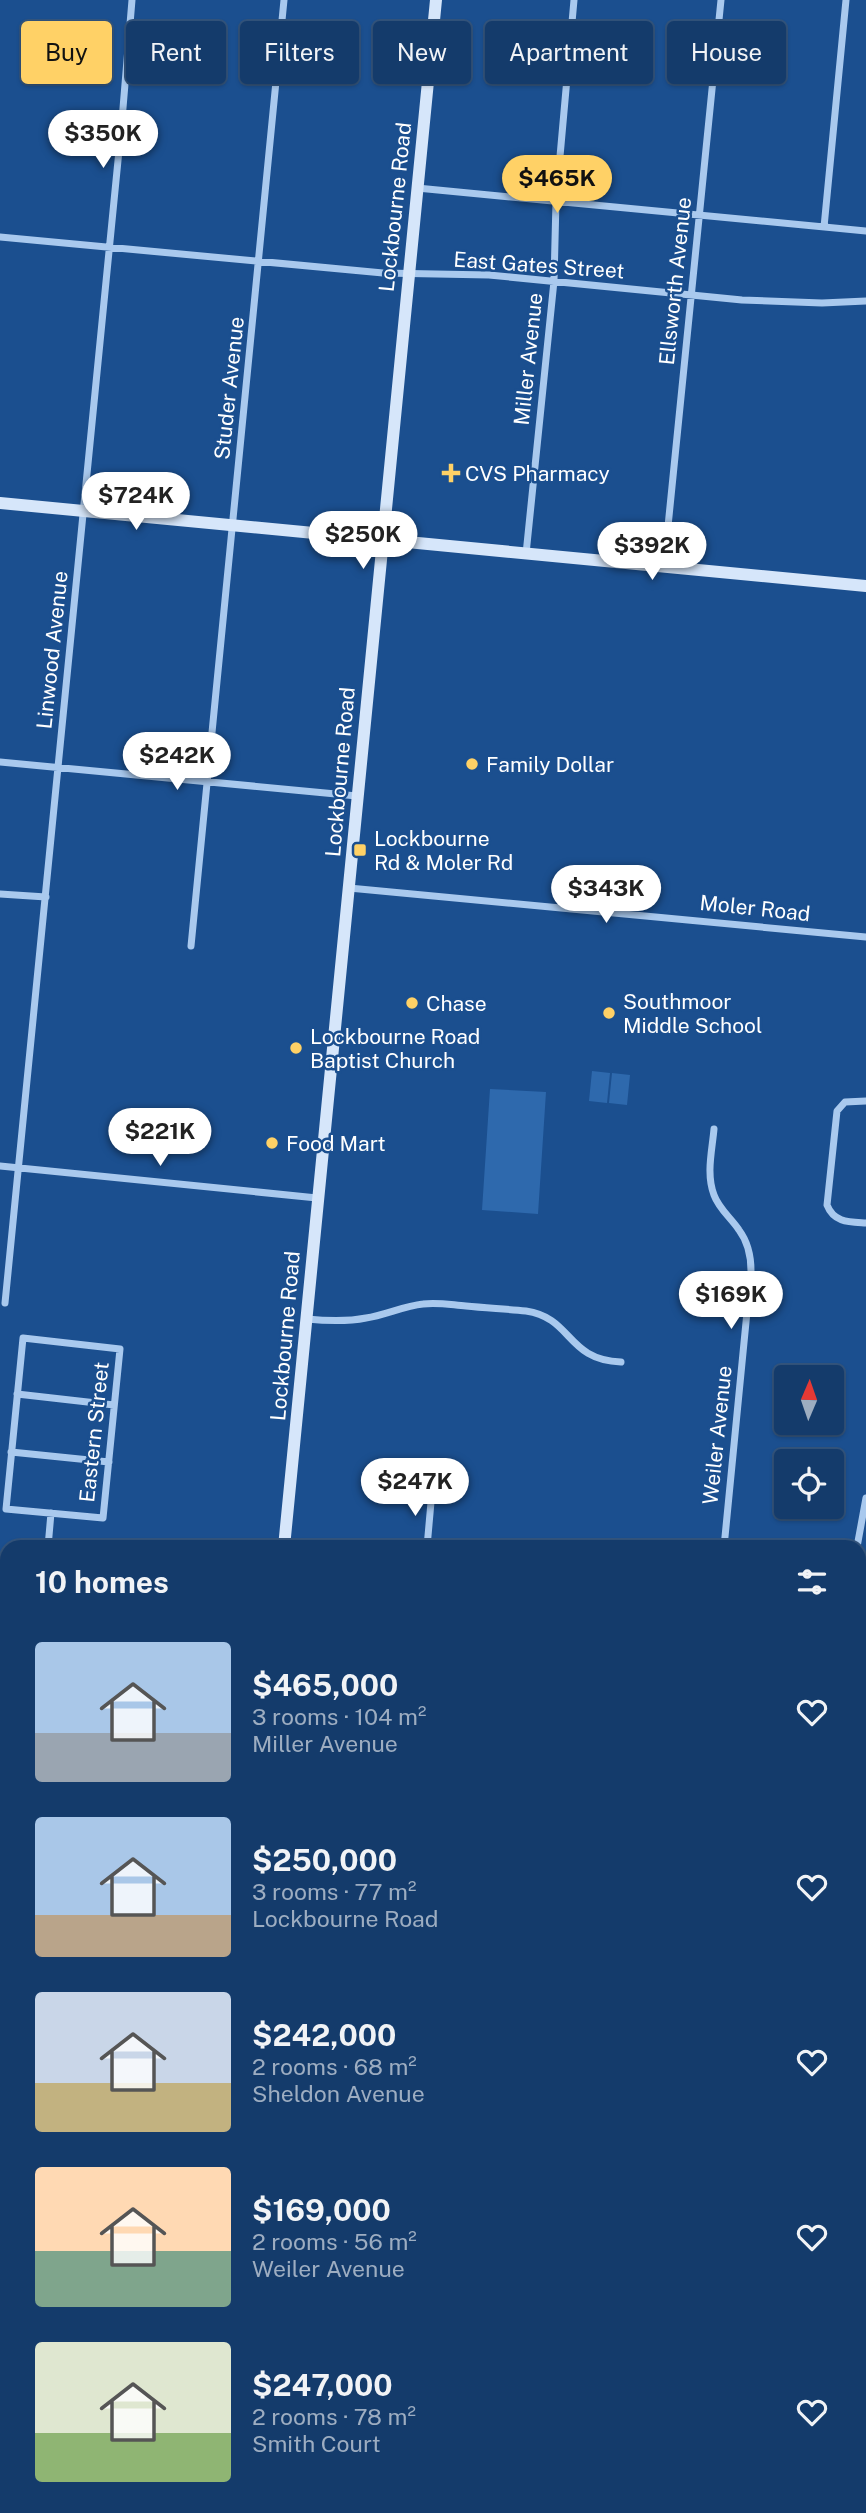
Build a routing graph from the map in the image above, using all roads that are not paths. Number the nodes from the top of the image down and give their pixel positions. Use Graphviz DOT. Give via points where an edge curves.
graph roads {
  1 [pos="132,0"];
  2 [pos="284,0"];
  3 [pos="436,0"];
  4 [pos="575,0"];
  5 [pos="720,0"];
  6 [pos="846,0"];
  7 [pos="417,188"];
  8 [pos="556,201"];
  9 [pos="699,214"];
  10 [pos="824,227"];
  11 [pos="866,231"];
  12 [pos="0,237"];
  13 [pos="110,247"];
  14 [pos="259,261"];
  15 [pos="408,275"];
  16 [pos="554,281"];
  17 [pos="691,295"];
  18 [pos="866,301"];
  19 [pos="0,503"];
  20 [pos="83,510"];
  21 [pos="233,525"];
  22 [pos="383,539"];
  23 [pos="526,554"];
  24 [pos="664,566"];
  25 [pos="866,586"];
  26 [pos="0,762"];
  27 [pos="58,767"];
  28 [pos="208,782"];
  29 [pos="357,796"];
  30 [pos="349,888"];
  31 [pos="0,894"];
  32 [pos="46,897"];
  33 [pos="866,937"];
  34 [pos="191,946"];
  35 [pos="866,1101"];
  36 [pos="714,1129"];
  37 [pos="0,1166"];
  38 [pos="19,1168"];
  39 [pos="317,1198"];
  40 [pos="866,1223"];
  41 [pos="5,1303"];
  42 [pos="307,1319"];
  43 [pos="621,1362"];
  44 [pos="17,1394"];
  45 [pos="114,1405"];
  46 [pos="12,1452"];
  47 [pos="109,1462"];
  48 [pos="432,1491"];
  49 [pos="866,1498"];
  50 [pos="51,1513"];
  51 [pos="49,1540"];
  52 [pos="285,1540"];
  53 [pos="427,1540"];
  54 [pos="725,1540"];
  55 [pos="858,1540"];
  1 -- 13 [label="street, Linwood Avenue"];
  2 -- 14 [label="street, Studer Avenue"];
  3 -- 7 [label="main road, Lockbourne Road"];
  4 -- 8 [label="street, Miller Avenue"];
  5 -- 9 [label="street, Ellsworth Avenue"];
  6 -- 10 [label="street"];
  7 -- 8 [label="street"];
  7 -- 15 [label="main road, Lockbourne Road"];
  8 -- 9 [label="street"];
  8 -- 16 [label="street, Miller Avenue"];
  9 -- 10 [label="street"];
  9 -- 17 [label="street, Ellsworth Avenue"];
  10 -- 11 [label="street"];
  12 -- 13 [label="street, East Gates Street"];
  13 -- 14 [label="street, East Gates Street"];
  13 -- 20 [label="street, Linwood Avenue"];
  14 -- 15 [label="street, East Gates Street"];
  14 -- 21 [label="street, Studer Avenue"];
  15 -- 16 [label="street, East Gates Street" via="463,273"];
  15 -- 22 [label="main road, Lockbourne Road"];
  16 -- 17 [label="street, East Gates Street"];
  16 -- 23 [label="street, Miller Avenue"];
  17 -- 18 [label="street, East Gates Street" via="788,302"];
  17 -- 24 [label="street, Ellsworth Avenue"];
  19 -- 20 [label="main road"];
  20 -- 21 [label="main road"];
  20 -- 27 [label="street, Linwood Avenue"];
  21 -- 22 [label="main road"];
  21 -- 28 [label="street, Studer Avenue"];
  22 -- 23 [label="main road"];
  22 -- 29 [label="main road, Lockbourne Road"];
  23 -- 24 [label="main road"];
  24 -- 25 [label="main road"];
  26 -- 27 [label="street"];
  27 -- 28 [label="street"];
  27 -- 32 [label="street, Linwood Avenue"];
  28 -- 29 [label="street"];
  28 -- 34 [label="street, Studer Avenue"];
  29 -- 30 [label="main road, Lockbourne Road"];
  30 -- 33 [label="street, Moler Road"];
  30 -- 39 [label="main road, Lockbourne Road"];
  31 -- 32 [label="street"];
  32 -- 38 [label="street, Linwood Avenue"];
  35 -- 40 [label="street" via="845,1102 837,1111 827,1194 831,1214 840,1220"];
  36 -- 54 [label="street, Weiler Avenue" via="710,1169 714,1197 740,1230 751,1264"];
  37 -- 38 [label="street"];
  38 -- 39 [label="street"];
  38 -- 41 [label="street, Linwood Avenue"];
  39 -- 42 [label="main road, Lockbourne Road"];
  42 -- 43 [label="street" via="367,1318 434,1303 528,1312 553,1320 590,1356"];
  42 -- 52 [label="main road, Lockbourne Road"];
  44 -- 45 [label="street"];
  44 -- 45 [label="street, Eastern Street" via="23,1338 120,1349"];
  44 -- 46 [label="street"];
  45 -- 47 [label="street, Eastern Street"];
  46 -- 47 [label="street"];
  46 -- 50 [label="street" via="6,1509"];
  47 -- 50 [label="street, Eastern Street" via="103,1518"];
  48 -- 53 [label="street"];
  49 -- 55 [label="street"];
  50 -- 51 [label="street"];
}
